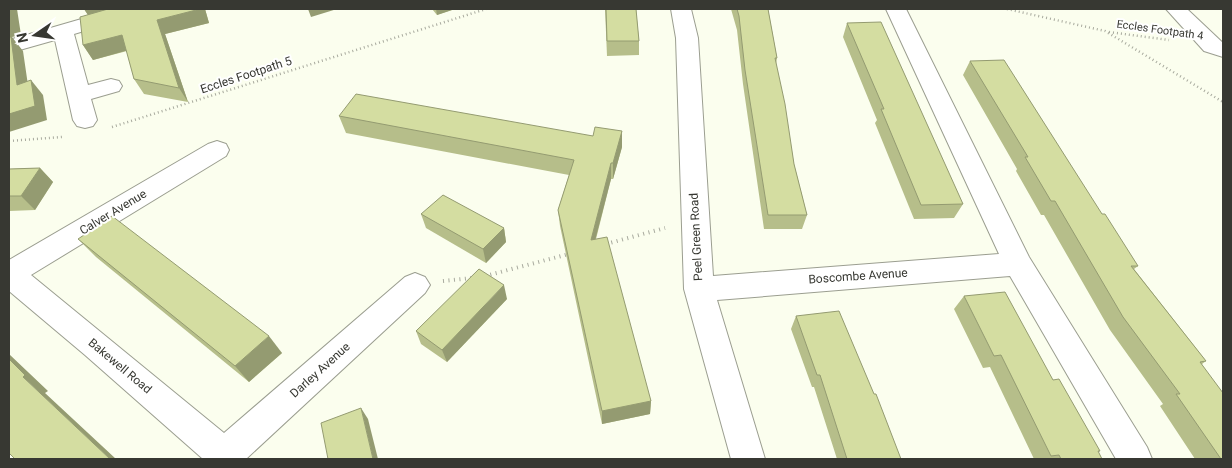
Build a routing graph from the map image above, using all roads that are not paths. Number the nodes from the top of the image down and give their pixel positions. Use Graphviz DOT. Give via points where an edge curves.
graph roads {
  1 [pos="137,9"];
  2 [pos="681,9"];
  3 [pos="896,9"];
  4 [pos="1176,9"];
  5 [pos="63,31"];
  6 [pos="9,46"];
  7 [pos="1217,49"];
  8 [pos="111,86"];
  9 [pos="79,95"];
  10 [pos="85,120"];
  11 [pos="216,150"];
  12 [pos="1018,264"];
  13 [pos="9,274"];
  14 [pos="415,284"];
  15 [pos="699,289"];
  16 [pos="227,457"];
  17 [pos="748,459"];
  18 [pos="1135,459"];
  1 -- 5 [label="street"];
  2 -- 15 [label="street, Peel Green Road" via="687,38"];
  3 -- 12 [label="street"];
  4 -- 7 [label="street"];
  5 -- 6 [label="street"];
  5 -- 9 [label="street"];
  8 -- 9 [label="street"];
  9 -- 10 [label="street"];
  11 -- 13 [label="street, Calver Avenue"];
  12 -- 15 [label="street, Boscombe Avenue"];
  12 -- 18 [label="street"];
  13 -- 16 [label="street, Bakewell Road"];
  14 -- 16 [label="street, Darley Avenue"];
  15 -- 17 [label="street, Peel Green Road"];
}
